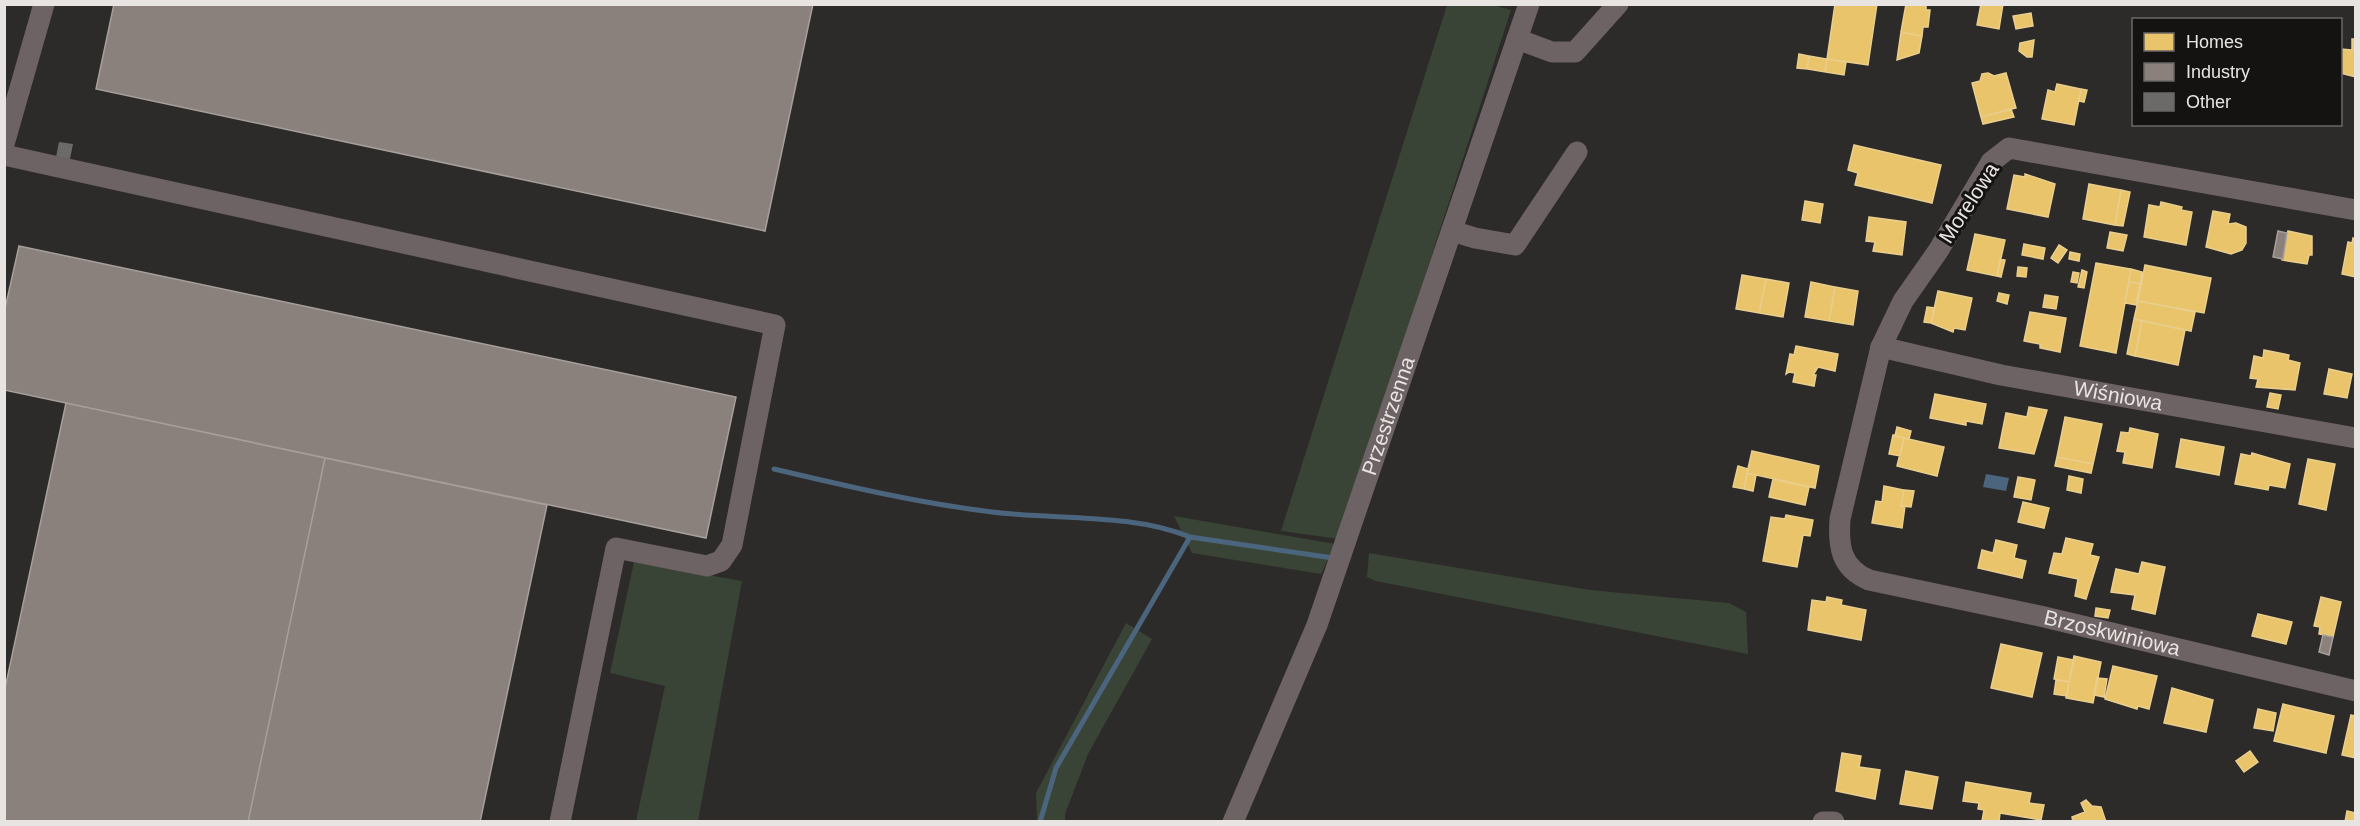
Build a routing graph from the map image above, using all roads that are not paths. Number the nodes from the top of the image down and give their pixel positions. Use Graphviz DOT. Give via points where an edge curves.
graph roads {
  1 [pos="45,4"];
  2 [pos="1528,4"];
  3 [pos="1618,4"];
  4 [pos="1517,39"];
  5 [pos="4,144"];
  6 [pos="1577,152"];
  7 [pos="4,155"];
  8 [pos="2355,210"];
  9 [pos="1452,231"];
  10 [pos="1881,347"];
  11 [pos="2355,438"];
  12 [pos="1869,580"];
  13 [pos="2355,691"];
  14 [pos="560,822"];
  15 [pos="1233,822"];
  16 [pos="1823,822"];
  17 [pos="1834,822"];
  1 -- 5 [label="street"];
  2 -- 4 [label="street, Przestrzenna"];
  3 -- 4 [label="street" via="1575,52 1552,52"];
  4 -- 9 [label="street, Przestrzenna"];
  6 -- 9 [label="street" via="1515,245"];
  7 -- 14 [label="street" via="775,325 732,545 721,561 707,566 616,548"];
  8 -- 10 [label="street, Morelowa" via="2009,148 1990,162 1938,251 1903,301"];
  9 -- 15 [label="street, Przestrzenna" via="1317,625"];
  10 -- 11 [label="street, Wiśniowa" via="2001,375"];
  10 -- 12 [label="street, Morelowa" via="1839,537 1854,574"];
  12 -- 13 [label="street, Brzoskwiniowa"];
  16 -- 17 [label="street"];
}
